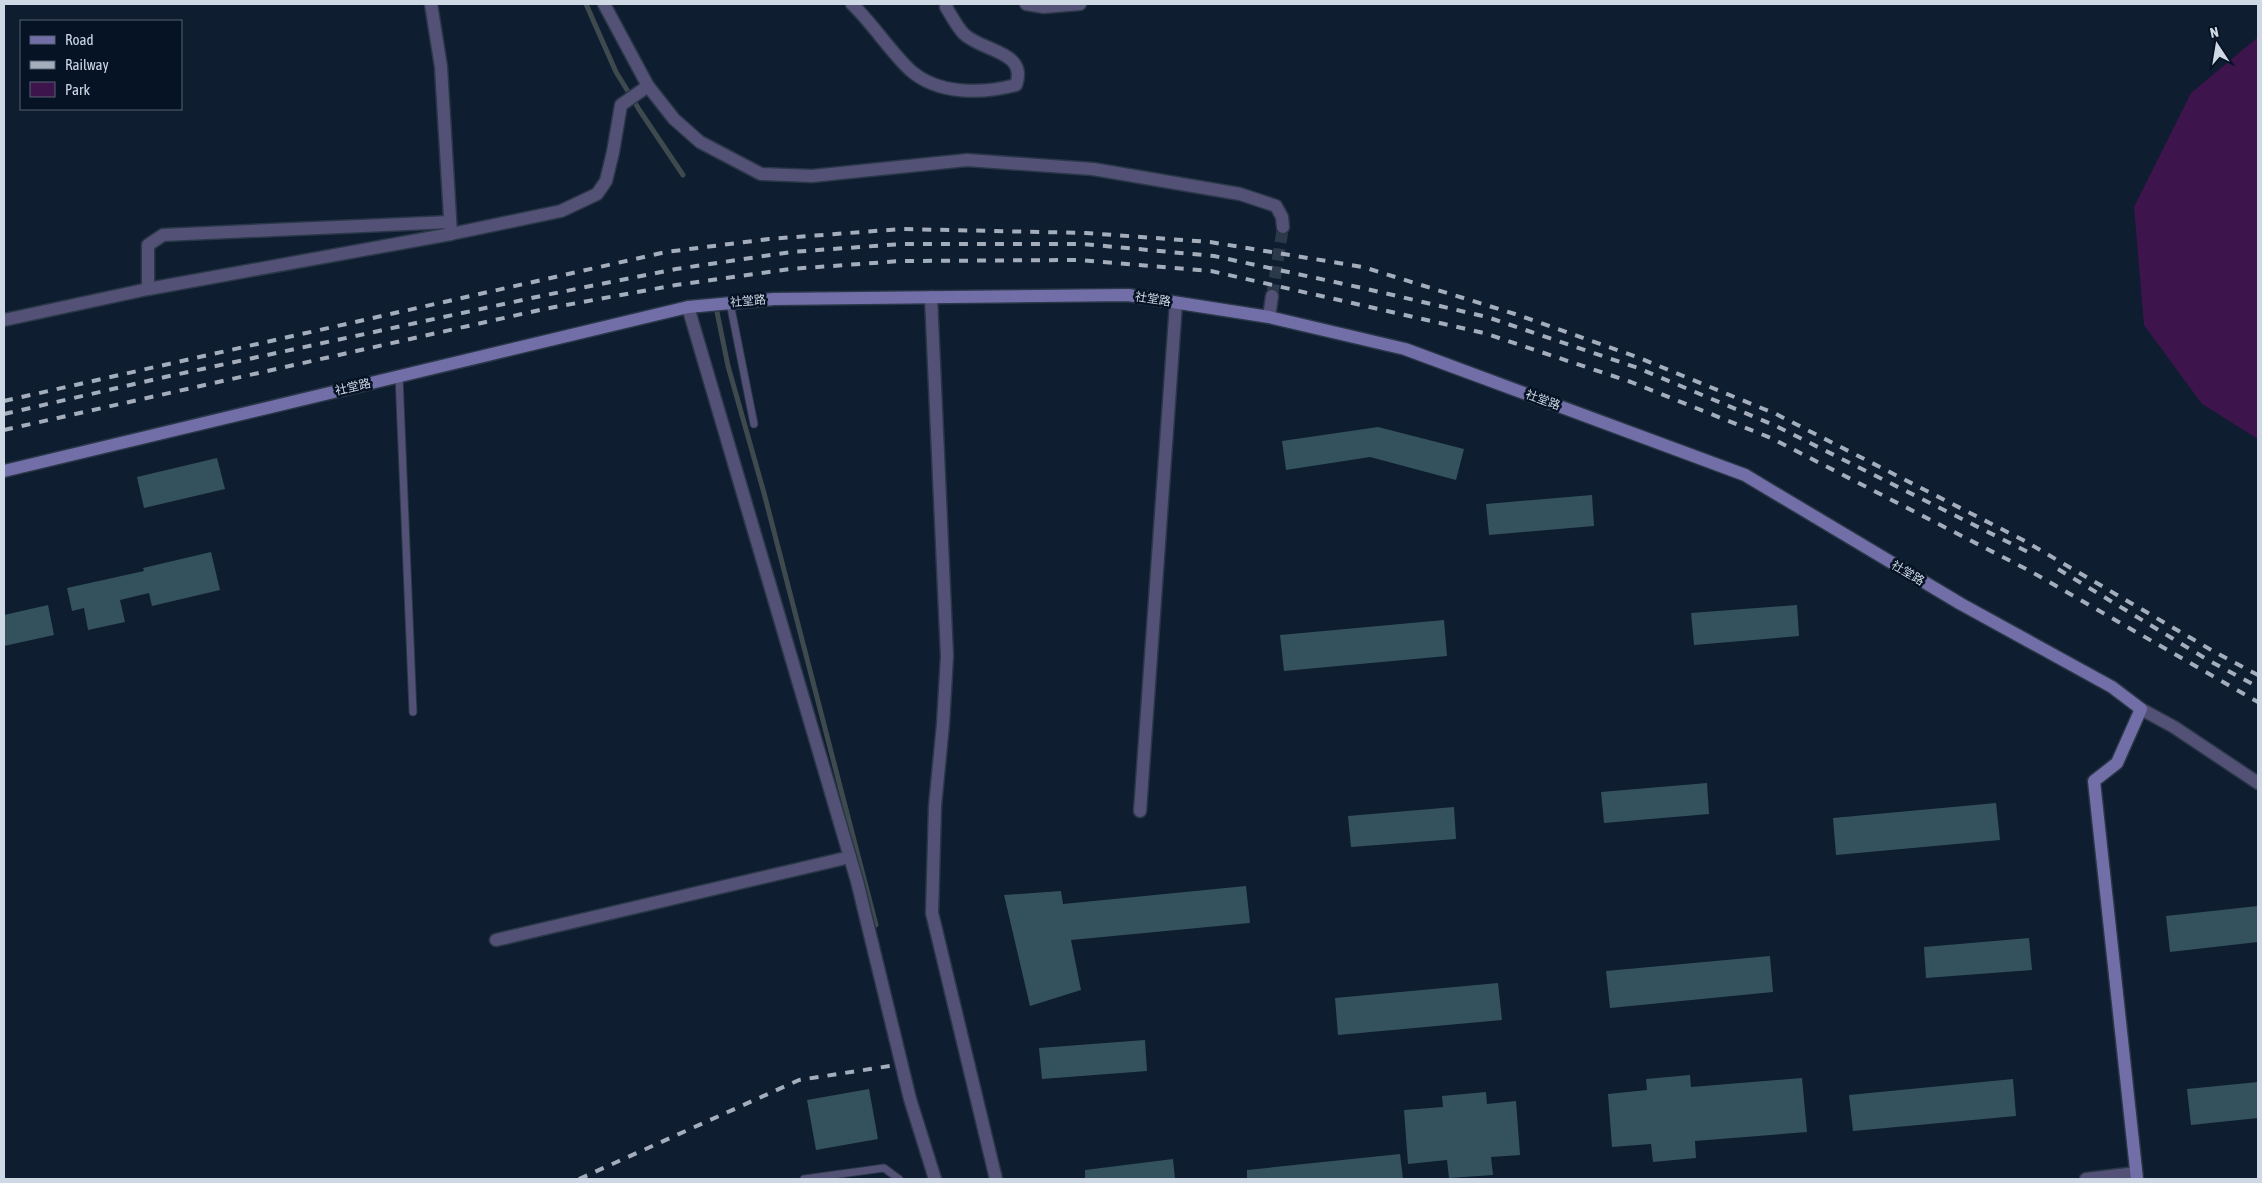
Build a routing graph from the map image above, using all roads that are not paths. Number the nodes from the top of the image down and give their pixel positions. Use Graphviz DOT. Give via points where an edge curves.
graph roads {
  1 [pos="431,4"];
  2 [pos="604,4"];
  3 [pos="852,4"];
  4 [pos="947,4"];
  5 [pos="1026,4"];
  6 [pos="1076,4"];
  7 [pos="645,88"];
  8 [pos="1283,227"];
  9 [pos="451,228"];
  10 [pos="148,289"];
  11 [pos="1272,296"];
  12 [pos="931,297"];
  13 [pos="730,303"];
  14 [pos="1176,303"];
  15 [pos="688,307"];
  16 [pos="1269,317"];
  17 [pos="4,320"];
  18 [pos="399,376"];
  19 [pos="754,424"];
  20 [pos="4,470"];
  21 [pos="2141,709"];
  22 [pos="413,712"];
  23 [pos="2258,783"];
  24 [pos="1140,811"];
  25 [pos="850,857"];
  26 [pos="496,940"];
  27 [pos="2136,1176"];
  28 [pos="804,1179"];
  29 [pos="899,1179"];
  30 [pos="935,1179"];
  31 [pos="996,1179"];
  32 [pos="2086,1179"];
  1 -- 9 [label="street" via="441,66"];
  2 -- 7 [label="street"];
  3 -- 4 [label="street" via="910,70 936,86 966,91 997,90 1016,85 1020,75 1018,65 963,33"];
  5 -- 6 [label="street" via="1044,7"];
  7 -- 8 [label="street" via="700,142 761,174 812,176 967,160 1093,169 1240,194 1276,206"];
  7 -- 9 [label="street" via="621,105 606,181 597,194 561,211"];
  9 -- 10 [label="street"];
  9 -- 10 [label="street" via="163,235 148,245"];
  10 -- 17 [label="street"];
  11 -- 16 [label="street"];
  12 -- 13 [label="street, 社堂路" via="774,299"];
  12 -- 14 [label="street, 社堂路" via="1128,295"];
  12 -- 31 [label="street" via="947,656 935,806 932,913"];
  13 -- 15 [label="street, 社堂路"];
  13 -- 19 [label="lane"];
  14 -- 16 [label="street, 社堂路"];
  14 -- 24 [label="street"];
  15 -- 18 [label="street, 社堂路"];
  15 -- 25 [label="street"];
  16 -- 21 [label="street, 社堂路" via="1405,349 1745,475 1961,604 2112,687"];
  18 -- 20 [label="street, 社堂路"];
  18 -- 22 [label="lane"];
  21 -- 23 [label="street"];
  21 -- 27 [label="street" via="2117,763 2094,781"];
  25 -- 26 [label="street"];
  25 -- 30 [label="street" via="910,1098"];
  27 -- 32 [label="street"];
  28 -- 29 [label="lane" via="884,1168"];
}
